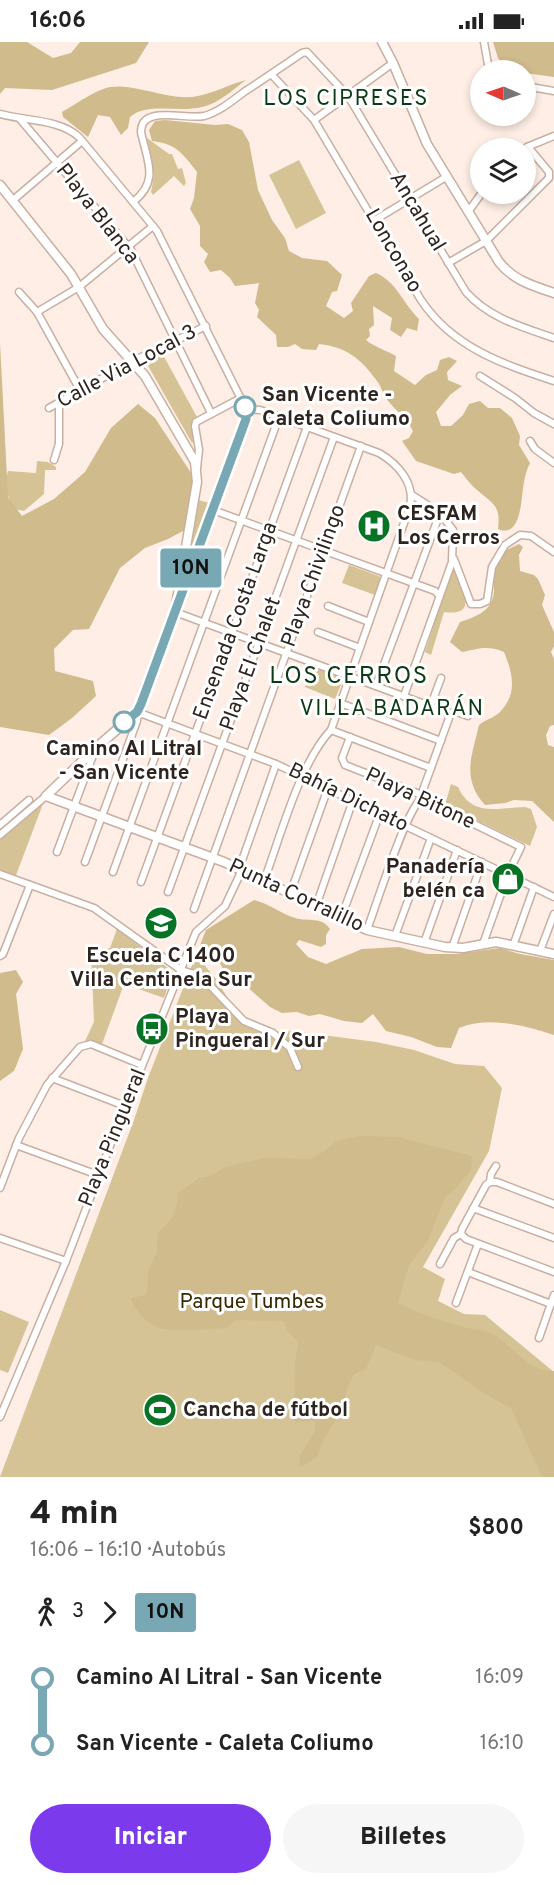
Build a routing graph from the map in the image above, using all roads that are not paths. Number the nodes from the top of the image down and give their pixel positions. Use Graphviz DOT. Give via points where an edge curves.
graph roads {
  1 [pos="382,42"];
  2 [pos="484,42"];
  3 [pos="487,60"];
  4 [pos="393,63"];
  5 [pos="271,74"];
  6 [pos="536,88"];
  7 [pos="554,91"];
  8 [pos="348,96"];
  9 [pos="0,114"];
  10 [pos="20,118"];
  11 [pos="314,120"];
  12 [pos="554,136"];
  13 [pos="82,141"];
  14 [pos="536,144"];
  15 [pos="536,159"];
  16 [pos="57,163"];
  17 [pos="446,177"];
  18 [pos="0,185"];
  19 [pos="536,192"];
  20 [pos="409,198"];
  21 [pos="12,201"];
  22 [pos="133,202"];
  23 [pos="474,204"];
  24 [pos="524,204"];
  25 [pos="468,212"];
  26 [pos="375,220"];
  27 [pos="153,226"];
  28 [pos="486,241"];
  29 [pos="128,247"];
  30 [pos="448,263"];
  31 [pos="79,286"];
  32 [pos="19,292"];
  33 [pos="554,293"];
  34 [pos="36,312"];
  35 [pos="206,326"];
  36 [pos="554,338"];
  37 [pos="175,340"];
  38 [pos="133,362"];
  39 [pos="480,376"];
  40 [pos="554,381"];
  41 [pos="80,390"];
  42 [pos="241,398"];
  43 [pos="59,403"];
  44 [pos="49,408"];
  45 [pos="246,409"];
  46 [pos="211,413"];
  47 [pos="279,417"];
  48 [pos="554,424"];
  49 [pos="307,427"];
  50 [pos="334,437"];
  51 [pos="530,441"];
  52 [pos="361,446"];
  53 [pos="54,460"];
  54 [pos="554,463"];
  55 [pos="196,469"];
  56 [pos="412,495"];
  57 [pos="213,510"];
  58 [pos="440,513"];
  59 [pos="242,521"];
  60 [pos="269,531"];
  61 [pos="296,541"];
  62 [pos="323,550"];
  63 [pos="554,552"];
  64 [pos="452,556"];
  65 [pos="387,574"];
  66 [pos="414,584"];
  67 [pos="439,595"];
  68 [pos="328,606"];
  69 [pos="175,612"];
  70 [pos="369,622"];
  71 [pos="204,623"];
  72 [pos="318,632"];
  73 [pos="232,633"];
  74 [pos="259,643"];
  75 [pos="360,648"];
  76 [pos="286,653"];
  77 [pos="350,676"];
  78 [pos="441,678"];
  79 [pos="376,686"];
  80 [pos="404,696"];
  81 [pos="340,703"];
  82 [pos="431,705"];
  83 [pos="137,712"];
  84 [pos="449,713"];
  85 [pos="468,716"];
  86 [pos="167,724"];
  87 [pos="331,729"];
  88 [pos="195,734"];
  89 [pos="350,737"];
  90 [pos="441,741"];
  91 [pos="222,744"];
  92 [pos="97,747"];
  93 [pos="250,754"];
  94 [pos="276,764"];
  95 [pos="431,768"];
  96 [pos="302,776"];
  97 [pos="328,788"];
  98 [pos="46,796"];
  99 [pos="423,797"];
  100 [pos="29,800"];
  101 [pos="353,800"];
  102 [pos="75,806"];
  103 [pos="380,813"];
  104 [pos="102,816"];
  105 [pos="0,825"];
  106 [pos="129,826"];
  107 [pos="406,826"];
  108 [pos="0,835"];
  109 [pos="157,837"];
  110 [pos="431,838"];
  111 [pos="184,847"];
  112 [pos="457,850"];
  113 [pos="57,852"];
  114 [pos="212,858"];
  115 [pos="85,862"];
  116 [pos="482,862"];
  117 [pos="240,870"];
  118 [pos="113,872"];
  119 [pos="0,874"];
  120 [pos="508,874"];
  121 [pos="264,881"];
  122 [pos="141,882"];
  123 [pos="30,885"];
  124 [pos="534,886"];
  125 [pos="168,892"];
  126 [pos="290,894"];
  127 [pos="554,897"];
  128 [pos="316,906"];
  129 [pos="194,909"];
  130 [pos="554,914"];
  131 [pos="341,918"];
  132 [pos="367,930"];
  133 [pos="395,936"];
  134 [pos="423,943"];
  135 [pos="483,944"];
  136 [pos="513,946"];
  137 [pos="452,948"];
  138 [pos="540,951"];
  139 [pos="554,954"];
  140 [pos="0,956"];
  141 [pos="181,970"];
  142 [pos="142,1065"];
  143 [pos="298,1067"];
  144 [pos="52,1078"];
  145 [pos="125,1106"];
  146 [pos="16,1145"];
  147 [pos="496,1166"];
  148 [pos="98,1175"];
  149 [pos="490,1182"];
  150 [pos="0,1188"];
  151 [pos="554,1204"];
  152 [pos="473,1208"];
  153 [pos="461,1234"];
  154 [pos="0,1238"];
  155 [pos="554,1238"];
  156 [pos="478,1244"];
  157 [pos="66,1261"];
  158 [pos="440,1264"];
  159 [pos="468,1272"];
  160 [pos="554,1272"];
  161 [pos="554,1295"];
  162 [pos="456,1304"];
  163 [pos="551,1304"];
  164 [pos="538,1338"];
  165 [pos="4,1397"];
  166 [pos="0,1417"];
  1 -- 4 [label="street"];
  2 -- 3 [label="street"];
  4 -- 8 [label="street"];
  4 -- 17 [label="street" via="419,127"];
  5 -- 8 [label="street, Ancahual" via="307,52"];
  5 -- 11 [label="street, Lonconao"];
  5 -- 22 [label="street" via="208,115 154,115 145,119 141,129 150,180"];
  6 -- 7 [label="street"];
  8 -- 11 [label="street"];
  8 -- 20 [label="street, Ancahual"];
  9 -- 10 [label="street"];
  10 -- 13 [label="street" via="61,126"];
  10 -- 16 [label="street, Playa Blanca"];
  11 -- 26 [label="street, Lonconao"];
  12 -- 14 [label="street"];
  13 -- 16 [label="street"];
  13 -- 22 [label="street"];
  15 -- 19 [label="street" via="550,175"];
  16 -- 21 [label="street"];
  16 -- 29 [label="street, Playa Blanca"];
  17 -- 20 [label="street"];
  17 -- 25 [label="street"];
  18 -- 21 [label="street"];
  20 -- 26 [label="street"];
  20 -- 30 [label="street, Ancahual"];
  21 -- 31 [label="street"];
  22 -- 27 [label="street"];
  23 -- 25 [label="street"];
  24 -- 28 [label="street"];
  25 -- 28 [label="street"];
  26 -- 40 [label="street, Lonconao" via="421,300 444,329 494,359"];
  27 -- 29 [label="street"];
  27 -- 35 [label="street"];
  28 -- 30 [label="street"];
  28 -- 33 [label="street" via="513,276"];
  29 -- 31 [label="street"];
  29 -- 37 [label="street, Playa Blanca"];
  30 -- 36 [label="street, Ancahual" via="466,292 479,304 513,324"];
  31 -- 34 [label="street"];
  31 -- 38 [label="street" via="103,329"];
  32 -- 34 [label="street"];
  34 -- 41 [label="street"];
  35 -- 37 [label="street, Calle Via Local 3"];
  35 -- 42 [label="street"];
  37 -- 38 [label="street, Calle Via Local 3"];
  37 -- 46 [label="street, Playa Blanca"];
  38 -- 41 [label="street, Calle Via Local 3"];
  38 -- 55 [label="street" via="178,430"];
  39 -- 48 [label="street"];
  41 -- 43 [label="street, Calle Via Local 3"];
  42 -- 45 [label="street"];
  42 -- 46 [label="street"];
  43 -- 44 [label="street, Calle Via Local 3"];
  43 -- 53 [label="street" via="59,444"];
  45 -- 47 [label="street"];
  45 -- 57 [label="street" via="246,419"];
  46 -- 55 [label="street" via="195,424 200,454"];
  47 -- 49 [label="street"];
  47 -- 59 [label="street"];
  49 -- 50 [label="street"];
  49 -- 60 [label="street, Ensenada Costa Larga"];
  50 -- 52 [label="street"];
  50 -- 61 [label="street, Playa El Chalet"];
  51 -- 54 [label="street"];
  52 -- 56 [label="street" via="393,463 406,479"];
  52 -- 62 [label="street, Playa Chivilingo"];
  55 -- 69 [label="street"];
  56 -- 58 [label="street"];
  56 -- 65 [label="street"];
  57 -- 59 [label="street"];
  57 -- 69 [label="street"];
  58 -- 64 [label="street" via="453,530"];
  58 -- 66 [label="street"];
  59 -- 60 [label="street"];
  59 -- 71 [label="street"];
  60 -- 61 [label="street"];
  60 -- 73 [label="street, Ensenada Costa Larga"];
  61 -- 62 [label="street"];
  61 -- 74 [label="street, Playa El Chalet"];
  62 -- 65 [label="street"];
  62 -- 76 [label="street, Playa Chivilingo"];
  63 -- 64 [label="street" via="531,536 520,535 512,540 492,567 487,601 480,604 471,604"];
  64 -- 67 [label="street" via="452,567"];
  65 -- 66 [label="street"];
  65 -- 70 [label="street"];
  66 -- 67 [label="street"];
  66 -- 79 [label="street"];
  67 -- 80 [label="street"];
  68 -- 70 [label="street"];
  69 -- 71 [label="street"];
  69 -- 83 [label="street"];
  70 -- 75 [label="street"];
  71 -- 73 [label="street"];
  71 -- 86 [label="street"];
  72 -- 75 [label="street"];
  73 -- 74 [label="street"];
  73 -- 88 [label="street, Ensenada Costa Larga"];
  74 -- 76 [label="street"];
  74 -- 91 [label="street, Playa El Chalet"];
  75 -- 77 [label="street"];
  76 -- 77 [label="street"];
  76 -- 93 [label="street, Playa Chivilingo"];
  77 -- 79 [label="street"];
  77 -- 81 [label="street"];
  78 -- 82 [label="street"];
  79 -- 80 [label="street"];
  80 -- 82 [label="street"];
  81 -- 87 [label="street"];
  81 -- 90 [label="street"];
  82 -- 84 [label="street"];
  83 -- 86 [label="street, Bahía Dichato"];
  83 -- 92 [label="street"];
  83 -- 104 [label="street" via="138,721"];
  84 -- 85 [label="street"];
  84 -- 90 [label="street"];
  86 -- 88 [label="street, Bahía Dichato"];
  86 -- 106 [label="street"];
  87 -- 89 [label="street"];
  87 -- 96 [label="street"];
  88 -- 91 [label="street, Bahía Dichato"];
  88 -- 109 [label="street, Ensenada Costa Larga"];
  89 -- 95 [label="street"];
  89 -- 99 [label="street, Playa Bitone" via="343,764"];
  90 -- 95 [label="street"];
  91 -- 93 [label="street, Bahía Dichato"];
  91 -- 111 [label="street, Playa El Chalet"];
  92 -- 98 [label="street"];
  92 -- 102 [label="street"];
  93 -- 94 [label="street, Bahía Dichato"];
  93 -- 114 [label="street, Playa Chivilingo"];
  94 -- 96 [label="street, Bahía Dichato"];
  94 -- 117 [label="street, Playa Pingueral"];
  95 -- 99 [label="street"];
  96 -- 97 [label="street, Bahía Dichato"];
  96 -- 121 [label="street"];
  97 -- 101 [label="street, Bahía Dichato"];
  97 -- 126 [label="street"];
  98 -- 102 [label="street, Punta Corralillo"];
  98 -- 108 [label="street"];
  99 -- 107 [label="street" via="416,803"];
  99 -- 120 [label="street, Playa Bitone" via="521,847"];
  100 -- 105 [label="street"];
  101 -- 103 [label="street, Bahía Dichato"];
  101 -- 128 [label="street"];
  102 -- 104 [label="street, Punta Corralillo"];
  102 -- 113 [label="street"];
  103 -- 107 [label="street, Bahía Dichato"];
  103 -- 131 [label="street"];
  104 -- 106 [label="street, Punta Corralillo"];
  104 -- 115 [label="street"];
  106 -- 109 [label="street, Punta Corralillo"];
  106 -- 118 [label="street"];
  107 -- 110 [label="street, Bahía Dichato"];
  107 -- 132 [label="street"];
  109 -- 111 [label="street, Punta Corralillo"];
  109 -- 122 [label="street, Ensenada Costa Larga"];
  110 -- 112 [label="street, Bahía Dichato"];
  110 -- 133 [label="street"];
  111 -- 114 [label="street, Punta Corralillo"];
  111 -- 125 [label="street, Playa El Chalet"];
  112 -- 116 [label="street, Bahía Dichato"];
  112 -- 134 [label="street"];
  114 -- 117 [label="street, Punta Corralillo"];
  114 -- 129 [label="street, Playa Chivilingo"];
  116 -- 120 [label="street, Bahía Dichato"];
  116 -- 137 [label="street"];
  117 -- 121 [label="street, Punta Corralillo"];
  117 -- 141 [label="street, Playa Pingueral" via="225,906 196,932"];
  119 -- 123 [label="street"];
  120 -- 124 [label="street, Bahía Dichato"];
  120 -- 135 [label="street"];
  121 -- 126 [label="street, Punta Corralillo"];
  123 -- 140 [label="street"];
  123 -- 141 [label="street" via="101,911"];
  124 -- 127 [label="street, Bahía Dichato"];
  124 -- 136 [label="street"];
  126 -- 128 [label="street, Punta Corralillo"];
  128 -- 131 [label="street, Punta Corralillo"];
  130 -- 138 [label="street"];
  131 -- 132 [label="street, Punta Corralillo"];
  132 -- 133 [label="street, Punta Corralillo"];
  133 -- 134 [label="street, Punta Corralillo"];
  134 -- 137 [label="street, Punta Corralillo"];
  135 -- 136 [label="street, Punta Corralillo"];
  135 -- 137 [label="street, Punta Corralillo"];
  136 -- 138 [label="street, Punta Corralillo"];
  138 -- 139 [label="street, Punta Corralillo"];
  141 -- 142 [label="street, Playa Pingueral"];
  141 -- 143 [label="street" via="201,976 244,1022 273,1033 290,1048"];
  142 -- 144 [label="street" via="91,1044 84,1045"];
  142 -- 145 [label="street, Playa Pingueral"];
  144 -- 145 [label="street"];
  144 -- 146 [label="street"];
  145 -- 148 [label="street, Playa Pingueral"];
  146 -- 148 [label="street"];
  146 -- 150 [label="street"];
  147 -- 149 [label="street"];
  148 -- 157 [label="street, Playa Pingueral"];
  149 -- 151 [label="street"];
  149 -- 152 [label="street"];
  152 -- 153 [label="street"];
  152 -- 155 [label="street"];
  153 -- 156 [label="street"];
  153 -- 158 [label="street" via="454,1238"];
  154 -- 157 [label="street"];
  156 -- 159 [label="street"];
  156 -- 160 [label="street"];
  157 -- 165 [label="street, Playa Pingueral"];
  159 -- 162 [label="street"];
  159 -- 163 [label="street"];
  161 -- 163 [label="street"];
  163 -- 164 [label="street"];
  165 -- 166 [label="street, Playa Pingueral"];
}
